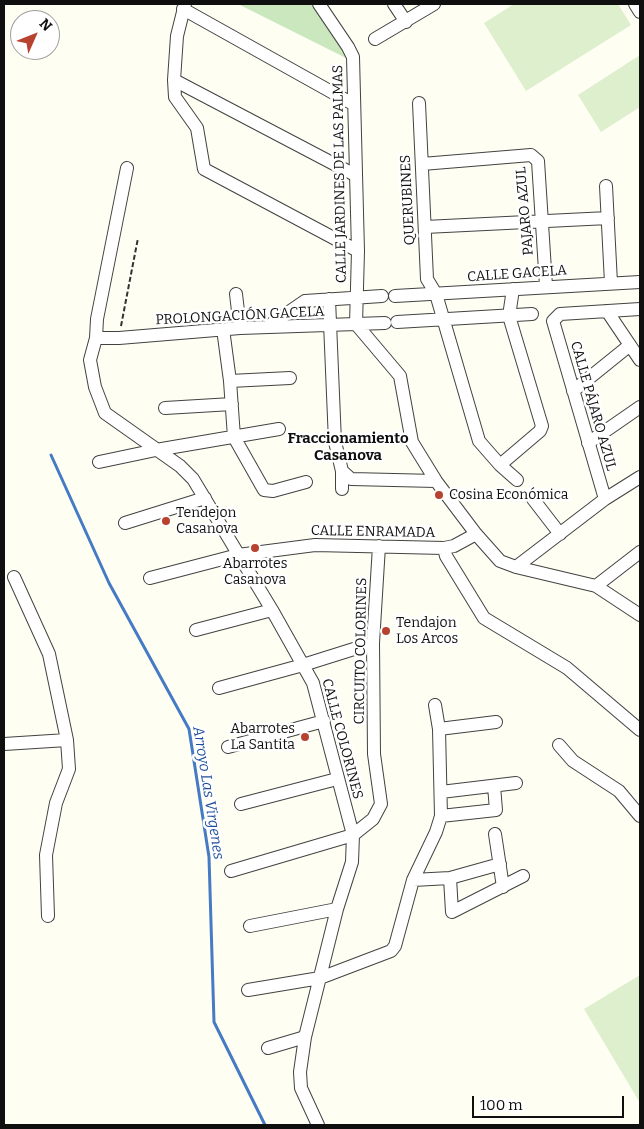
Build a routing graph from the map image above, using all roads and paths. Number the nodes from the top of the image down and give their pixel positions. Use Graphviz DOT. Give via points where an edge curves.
graph roads {
  1 [pos="319,4"];
  2 [pos="394,4"];
  3 [pos="434,4"];
  4 [pos="635,4"];
  5 [pos="184,6"];
  6 [pos="640,12"];
  7 [pos="406,22"];
  8 [pos="375,39"];
  9 [pos="174,80"];
  10 [pos="419,103"];
  11 [pos="353,104"];
  12 [pos="422,164"];
  13 [pos="127,168"];
  14 [pos="355,174"];
  15 [pos="606,186"];
  16 [pos="608,218"];
  17 [pos="542,222"];
  18 [pos="425,227"];
  19 [pos="138,238"];
  20 [pos="358,251"];
  21 [pos="640,282"];
  22 [pos="611,284"];
  23 [pos="546,286"];
  24 [pos="513,289"];
  25 [pos="236,294"];
  26 [pos="436,294"];
  27 [pos="357,296"];
  28 [pos="329,299"];
  29 [pos="640,309"];
  30 [pos="607,311"];
  31 [pos="532,314"];
  32 [pos="509,316"];
  33 [pos="444,320"];
  34 [pos="356,324"];
  35 [pos="330,326"];
  36 [pos="267,327"];
  37 [pos="240,328"];
  38 [pos="222,329"];
  39 [pos="96,338"];
  40 [pos="119,338"];
  41 [pos="630,345"];
  42 [pos="640,360"];
  43 [pos="290,378"];
  44 [pos="230,381"];
  45 [pos="573,391"];
  46 [pos="232,404"];
  47 [pos="640,407"];
  48 [pos="165,408"];
  49 [pos="279,429"];
  50 [pos="234,437"];
  51 [pos="588,443"];
  52 [pos="156,450"];
  53 [pos="99,462"];
  54 [pos="500,465"];
  55 [pos="342,471"];
  56 [pos="640,477"];
  57 [pos="517,480"];
  58 [pos="436,481"];
  59 [pos="306,482"];
  60 [pos="342,489"];
  61 [pos="205,498"];
  62 [pos="533,499"];
  63 [pos="605,499"];
  64 [pos="126,523"];
  65 [pos="476,534"];
  66 [pos="560,534"];
  67 [pos="379,546"];
  68 [pos="444,548"];
  69 [pos="640,552"];
  70 [pos="238,555"];
  71 [pos="516,567"];
  72 [pos="14,577"];
  73 [pos="150,578"];
  74 [pos="596,586"];
  75 [pos="272,610"];
  76 [pos="640,615"];
  77 [pos="196,630"];
  78 [pos="373,643"];
  79 [pos="302,665"];
  80 [pos="219,688"];
  81 [pos="435,705"];
  82 [pos="324,721"];
  83 [pos="496,722"];
  84 [pos="439,729"];
  85 [pos="640,730"];
  86 [pos="67,740"];
  87 [pos="4,744"];
  88 [pos="559,745"];
  89 [pos="228,747"];
  90 [pos="337,778"];
  91 [pos="516,783"];
  92 [pos="494,786"];
  93 [pos="441,792"];
  94 [pos="241,804"];
  95 [pos="441,816"];
  96 [pos="640,816"];
  97 [pos="495,834"];
  98 [pos="353,835"];
  99 [pos="500,864"];
  100 [pos="231,871"];
  101 [pos="523,876"];
  102 [pos="450,878"];
  103 [pos="413,880"];
  104 [pos="503,887"];
  105 [pos="337,909"];
  106 [pos="48,916"];
  107 [pos="250,926"];
  108 [pos="320,978"];
  109 [pos="248,990"];
  110 [pos="305,1037"];
  111 [pos="268,1048"];
  112 [pos="318,1125"];
  1 -- 11 [label="street, CALLE JARDINES DE LAS PALMAS" via="352,57"];
  2 -- 7 [label="street"];
  3 -- 7 [label="street"];
  4 -- 6 [label="street"];
  5 -- 9 [label="street" via="177,36"];
  5 -- 11 [label="street"];
  7 -- 8 [label="street"];
  9 -- 14 [label="street"];
  9 -- 20 [label="street" via="175,97 197,128 204,170"];
  10 -- 12 [label="street, QUERUBINES"];
  11 -- 14 [label="street, CALLE JARDINES DE LAS PALMAS"];
  12 -- 17 [label="street, PAJARO AZUL" via="531,155 538,160"];
  12 -- 18 [label="street, QUERUBINES"];
  13 -- 39 [label="street, CALLE COLORINES" via="96,319"];
  14 -- 20 [label="street, CALLE JARDINES DE LAS PALMAS"];
  15 -- 16 [label="street"];
  16 -- 17 [label="street"];
  16 -- 22 [label="street"];
  17 -- 18 [label="street"];
  17 -- 23 [label="street, PAJARO AZUL"];
  18 -- 26 [label="street, QUERUBINES" via="427,279"];
  19 -- 40 [label="path"];
  20 -- 27 [label="street, CALLE JARDINES DE LAS PALMAS"];
  21 -- 22 [label="street, CALLE GACELA"];
  22 -- 23 [label="street, CALLE GACELA"];
  23 -- 24 [label="street, CALLE GACELA"];
  24 -- 26 [label="street, CALLE GACELA"];
  24 -- 32 [label="street"];
  25 -- 37 [label="street"];
  26 -- 27 [label="street, CALLE GACELA"];
  26 -- 33 [label="street, QUERUBINES"];
  27 -- 28 [label="street, CALLE GACELA"];
  27 -- 34 [label="street, CALLE JARDINES DE LAS PALMAS"];
  28 -- 35 [label="street"];
  28 -- 36 [label="street, CALLE GACELA" via="304,301"];
  29 -- 30 [label="street"];
  30 -- 41 [label="street"];
  30 -- 45 [label="street, CALLE PÁJARO AZUL" via="560,314 553,321"];
  31 -- 32 [label="street, PROLONGACIÓN GACELA"];
  32 -- 33 [label="street, PROLONGACIÓN GACELA"];
  32 -- 54 [label="street" via="542,426"];
  33 -- 34 [label="street, PROLONGACIÓN GACELA"];
  33 -- 54 [label="street, QUERUBINES" via="479,441"];
  34 -- 35 [label="street, PROLONGACIÓN GACELA"];
  34 -- 58 [label="street" via="400,376 412,442"];
  35 -- 36 [label="street, PROLONGACIÓN GACELA"];
  35 -- 55 [label="street" via="335,442"];
  36 -- 37 [label="street, PROLONGACIÓN GACELA"];
  37 -- 38 [label="street, PROLONGACIÓN GACELA"];
  38 -- 40 [label="street, PROLONGACIÓN GACELA"];
  38 -- 44 [label="street"];
  39 -- 40 [label="street, PROLONGACIÓN GACELA"];
  39 -- 52 [label="street, CALLE COLORINES" via="90,360 95,387 105,413"];
  41 -- 42 [label="street"];
  41 -- 45 [label="street"];
  43 -- 44 [label="street"];
  44 -- 46 [label="street"];
  45 -- 51 [label="street, CALLE PÁJARO AZUL"];
  46 -- 48 [label="street"];
  46 -- 50 [label="street"];
  47 -- 51 [label="street"];
  49 -- 50 [label="street"];
  50 -- 52 [label="street"];
  50 -- 59 [label="street" via="264,490 273,492"];
  51 -- 63 [label="street, CALLE PÁJARO AZUL"];
  52 -- 53 [label="street"];
  52 -- 61 [label="street, CALLE COLORINES" via="180,466"];
  54 -- 57 [label="street, QUERUBINES"];
  55 -- 58 [label="street" via="351,478"];
  55 -- 60 [label="street"];
  56 -- 63 [label="street"];
  58 -- 65 [label="street"];
  61 -- 64 [label="street"];
  61 -- 70 [label="street, CALLE COLORINES"];
  62 -- 66 [label="street"];
  63 -- 66 [label="street"];
  65 -- 68 [label="street, CALLE ENRAMADA"];
  65 -- 71 [label="street" via="500,562"];
  66 -- 71 [label="street"];
  67 -- 68 [label="street, CALLE ENRAMADA"];
  67 -- 70 [label="street, CALLE ENRAMADA" via="315,545"];
  67 -- 78 [label="street, CIRCUITO COLORINES"];
  68 -- 85 [label="street" via="484,618 567,668"];
  69 -- 74 [label="street"];
  70 -- 73 [label="street, CALLE ENRAMADA"];
  70 -- 75 [label="street, CALLE COLORINES"];
  71 -- 74 [label="street"];
  72 -- 86 [label="street" via="49,654"];
  74 -- 76 [label="street"];
  75 -- 77 [label="street"];
  75 -- 79 [label="street, CALLE COLORINES"];
  78 -- 79 [label="street"];
  78 -- 98 [label="street, CIRCUITO COLORINES" via="374,754 381,804 373,819"];
  79 -- 80 [label="street"];
  79 -- 82 [label="street, CALLE COLORINES" via="313,683"];
  81 -- 84 [label="street"];
  82 -- 89 [label="street"];
  82 -- 90 [label="street, CALLE COLORINES"];
  83 -- 84 [label="street"];
  84 -- 93 [label="street"];
  86 -- 87 [label="street"];
  86 -- 106 [label="street" via="69,769 56,803 46,855"];
  88 -- 96 [label="street" via="574,761 619,791"];
  90 -- 94 [label="street"];
  90 -- 98 [label="street, CALLE COLORINES"];
  91 -- 92 [label="street"];
  92 -- 93 [label="street"];
  92 -- 95 [label="street" via="496,810"];
  93 -- 95 [label="street"];
  95 -- 103 [label="street"];
  97 -- 99 [label="street"];
  98 -- 100 [label="street"];
  98 -- 105 [label="street, CALLE COLORINES" via="352,862"];
  99 -- 102 [label="street"];
  99 -- 104 [label="street"];
  101 -- 104 [label="street"];
  102 -- 103 [label="street"];
  102 -- 104 [label="street" via="452,912"];
  103 -- 108 [label="street" via="391,951"];
  105 -- 107 [label="street"];
  105 -- 108 [label="street, CALLE COLORINES"];
  108 -- 109 [label="street"];
  108 -- 110 [label="street, CALLE COLORINES"];
  110 -- 111 [label="street"];
  110 -- 112 [label="street, CALLE COLORINES" via="301,1088"];
}
